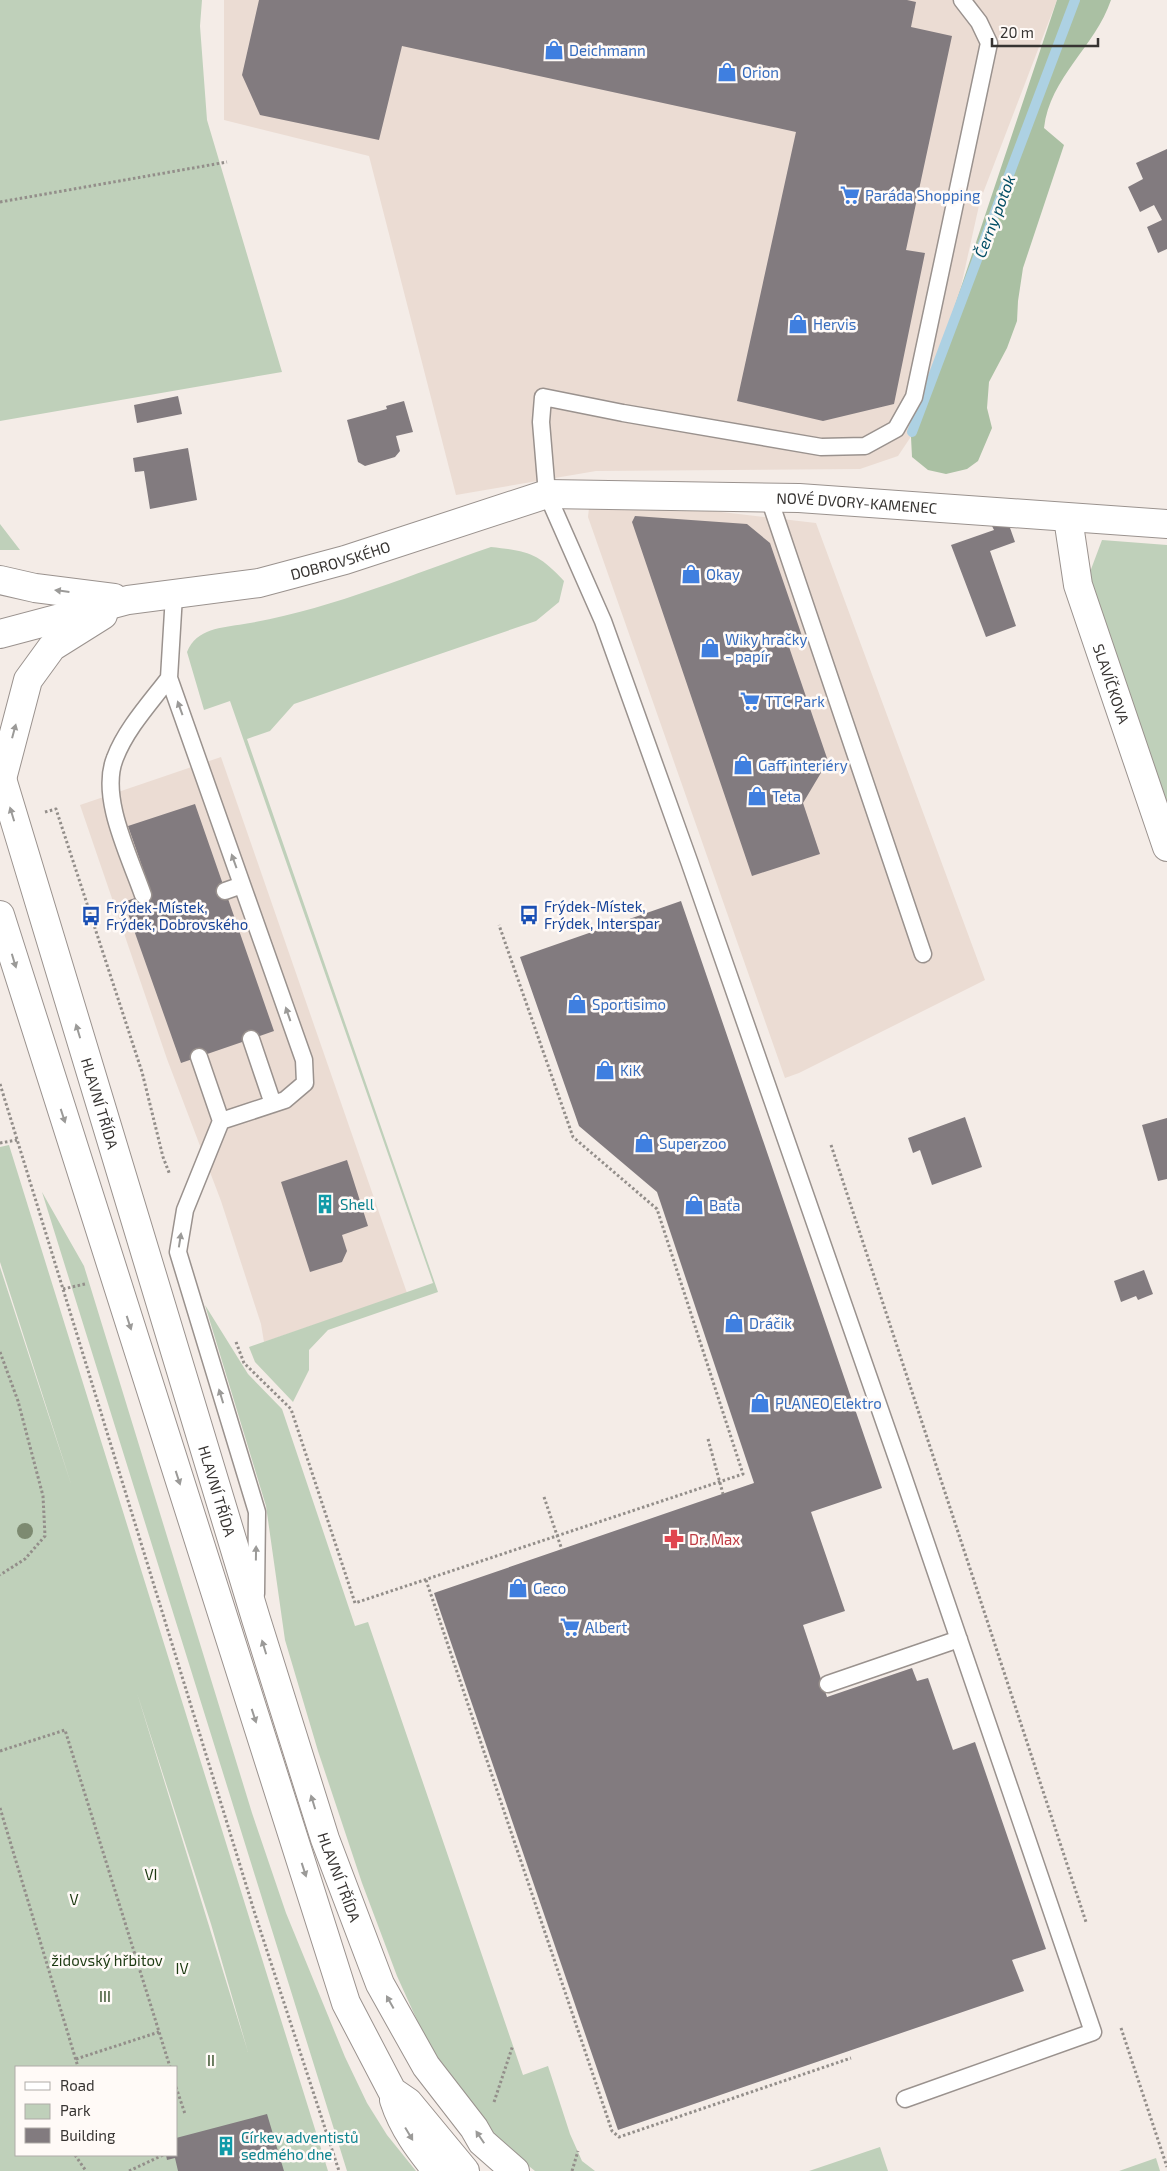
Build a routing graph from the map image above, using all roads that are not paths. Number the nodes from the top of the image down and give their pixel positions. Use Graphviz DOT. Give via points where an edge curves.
graph roads {
  1 [pos="962,0"];
  2 [pos="546,494"];
  3 [pos="769,498"];
  4 [pos="1068,518"];
  5 [pos="1167,524"];
  6 [pos="0,580"];
  7 [pos="174,595"];
  8 [pos="128,600"];
  9 [pos="0,634"];
  10 [pos="169,678"];
  11 [pos="1,775"];
  12 [pos="1167,847"];
  13 [pos="242,885"];
  14 [pos="225,891"];
  15 [pos="143,895"];
  16 [pos="0,915"];
  17 [pos="923,954"];
  18 [pos="251,1039"];
  19 [pos="199,1057"];
  20 [pos="273,1104"];
  21 [pos="221,1121"];
  22 [pos="256,1619"];
  23 [pos="959,1639"];
  24 [pos="828,1684"];
  25 [pos="392,2091"];
  26 [pos="905,2099"];
  27 [pos="437,2171"];
  28 [pos="465,2171"];
  29 [pos="515,2171"];
  1 -- 2 [label="lane" via="979,22 989,43 914,397 896,429 865,446 821,447 543,397 541,422"];
  2 -- 3 [label="main road, NOVÉ DVORY-KAMENEC"];
  2 -- 7 [label="main road, DOBROVSKÉHO" via="345,560 259,583"];
  2 -- 23 [label="lane" via="606,630"];
  3 -- 4 [label="main road, NOVÉ DVORY-KAMENEC"];
  3 -- 17 [label="lane"];
  4 -- 5 [label="main road, NOVÉ DVORY-KAMENEC"];
  4 -- 12 [label="main road, SLAVÍČKOVA" via="1078,585"];
  8 -- 6 [label="main road, DOBROVSKÉHO, one-way" via="35,588"];
  7 -- 8 [label="main road, DOBROVSKÉHO"];
  7 -- 10 [label="lane"];
  8 -- 9 [label="main road, DOBROVSKÉHO"];
  11 -- 8 [label="main road, one-way" via="28,680 52,647"];
  13 -- 10 [label="lane, one-way"];
  10 -- 15 [label="lane" via="142,713 115,758 110,781 113,807"];
  22 -- 11 [label="main road, HLAVNÍ TŘÍDA, one-way"];
  13 -- 14 [label="lane"];
  20 -- 13 [label="lane, one-way" via="285,1100 305,1083 304,1060"];
  16 -- 25 [label="main road, HLAVNÍ TŘÍDA, one-way" via="346,2003"];
  18 -- 20 [label="lane"];
  19 -- 21 [label="lane"];
  20 -- 21 [label="lane"];
  22 -- 21 [label="lane, one-way" via="257,1512 178,1252 185,1210"];
  29 -- 22 [label="main road, HLAVNÍ TŘÍDA, one-way" via="482,2142 426,2066 380,1984 325,1839"];
  23 -- 24 [label="lane"];
  23 -- 26 [label="lane" via="1093,2032"];
  25 -- 27 [label="main road, one-way" via="400,2119"];
  25 -- 28 [label="main road, HLAVNÍ TŘÍDA" via="408,2102"];
}
